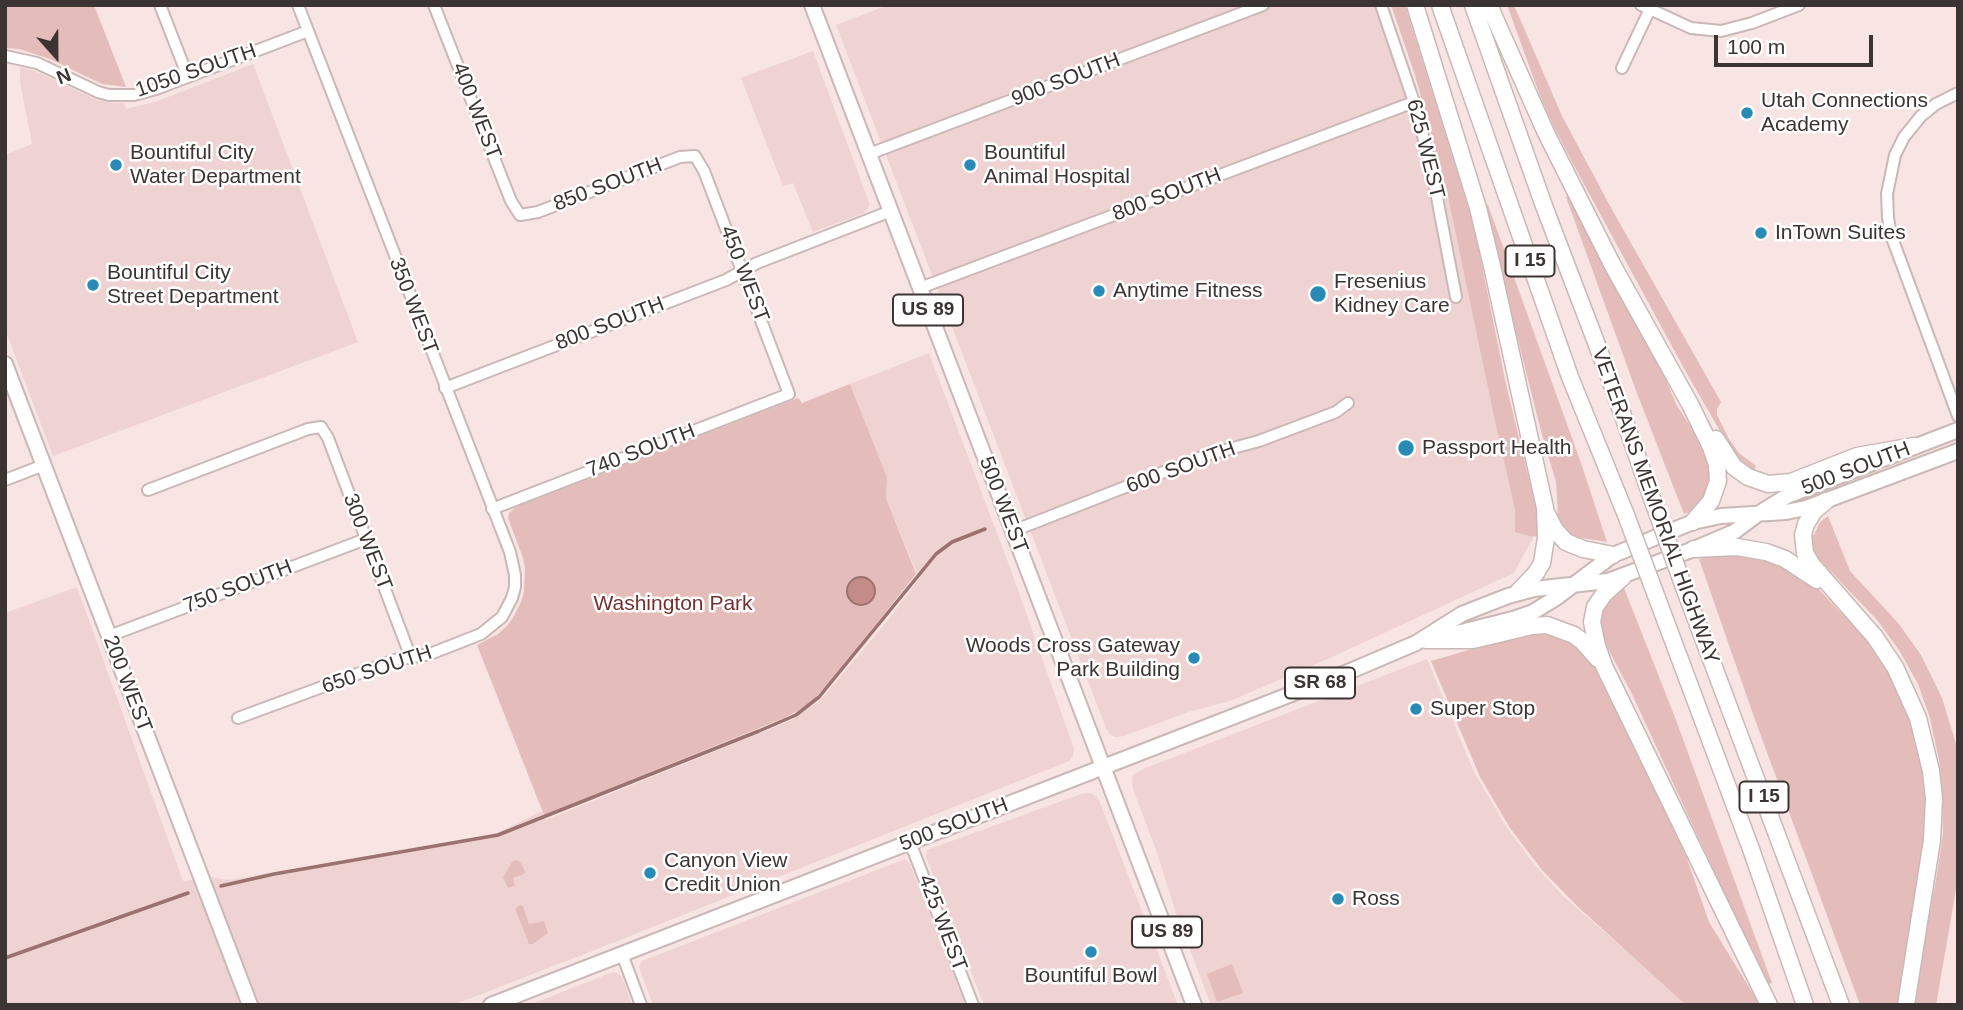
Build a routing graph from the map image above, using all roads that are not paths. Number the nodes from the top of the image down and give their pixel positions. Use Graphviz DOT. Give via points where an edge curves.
graph roads {
  1 [pos="160,5"];
  2 [pos="298,5"];
  3 [pos="434,5"];
  4 [pos="812,5"];
  5 [pos="1262,5"];
  6 [pos="1381,5"];
  7 [pos="1415,5"];
  8 [pos="1440,5"];
  9 [pos="1472,5"];
  10 [pos="1489,5"];
  11 [pos="1798,5"];
  12 [pos="1645,7"];
  13 [pos="307,31"];
  14 [pos="5,56"];
  15 [pos="1622,68"];
  16 [pos="188,77"];
  17 [pos="1954,94"];
  18 [pos="1414,102"];
  19 [pos="869,154"];
  20 [pos="695,156"];
  21 [pos="891,211"];
  22 [pos="520,215"];
  23 [pos="743,271"];
  24 [pos="920,288"];
  25 [pos="1456,297"];
  26 [pos="5,364"];
  27 [pos="445,388"];
  28 [pos="1682,391"];
  29 [pos="789,394"];
  30 [pos="1348,403"];
  31 [pos="1958,416"];
  32 [pos="1958,430"];
  33 [pos="1914,446"];
  34 [pos="1958,451"];
  35 [pos="44,465"];
  36 [pos="5,480"];
  37 [pos="148,490"];
  38 [pos="1825,501"];
  39 [pos="1545,508"];
  40 [pos="492,509"];
  41 [pos="1758,514"];
  42 [pos="1693,522"];
  43 [pos="1013,530"];
  44 [pos="366,539"];
  45 [pos="1694,549"];
  46 [pos="1613,555"];
  47 [pos="1623,577"];
  48 [pos="1572,585"];
  49 [pos="1518,592"];
  50 [pos="1848,607"];
  51 [pos="508,608"];
  52 [pos="109,636"];
  53 [pos="1421,641"];
  54 [pos="411,657"];
  55 [pos="1604,666"];
  56 [pos="238,718"];
  57 [pos="1103,768"];
  58 [pos="910,842"];
  59 [pos="622,954"];
  60 [pos="494,1004"];
  61 [pos="250,1005"];
  62 [pos="641,1005"];
  63 [pos="973,1005"];
  64 [pos="1194,1005"];
  65 [pos="1769,1005"];
  66 [pos="1805,1005"];
  67 [pos="1841,1005"];
  68 [pos="1906,1005"];
  1 -- 16 [label="street"];
  2 -- 13 [label="street, 350 WEST"];
  3 -- 22 [label="street, 400 WEST" via="510,201"];
  4 -- 19 [label="main road, 500 WEST / US 89"];
  5 -- 19 [label="street, 900 SOUTH"];
  6 -- 18 [label="street, 625 WEST"];
  7 -- 39 [label="highway" via="1478,208"];
  8 -- 66 [label="highway, VETERANS MEMORIAL HIGHWAY / I 15, bridge" via="1570,377 1751,849"];
  9 -- 67 [label="highway, VETERANS MEMORIAL HIGHWAY / I 15, bridge"];
  10 -- 28 [label="highway" via="1546,133"];
  11 -- 12 [label="street" via="1721,31 1691,28"];
  12 -- 15 [label="street"];
  13 -- 16 [label="street, 1050 SOUTH"];
  13 -- 27 [label="street, 350 WEST"];
  14 -- 16 [label="street, 1050 SOUTH" via="37,63 109,95 145,92"];
  17 -- 31 [label="street" via="1921,116 1904,137 1887,194 1891,235"];
  18 -- 24 [label="street, 800 SOUTH"];
  18 -- 25 [label="street, 625 WEST" via="1432,166"];
  19 -- 21 [label="main road, 500 WEST / US 89"];
  20 -- 22 [label="street, 850 SOUTH" via="680,157"];
  20 -- 23 [label="street, 450 WEST"];
  21 -- 23 [label="street, 800 SOUTH"];
  21 -- 24 [label="main road, 500 WEST / US 89"];
  23 -- 27 [label="street, 800 SOUTH"];
  23 -- 29 [label="street, 450 WEST"];
  24 -- 43 [label="main road, 500 WEST / US 89"];
  26 -- 35 [label="main road, 200 WEST"];
  27 -- 40 [label="street, 350 WEST"];
  28 -- 33 [label="highway" via="1734,467 1768,484 1791,482 1857,456"];
  28 -- 42 [label="highway" via="1711,447 1718,473 1710,501"];
  29 -- 40 [label="street, 740 SOUTH"];
  30 -- 43 [label="street, 600 SOUTH" via="1336,412 1207,455"];
  32 -- 33 [label="main road, 500 SOUTH / SR 68"];
  33 -- 41 [label="main road, 500 SOUTH / SR 68" via="1787,496"];
  34 -- 38 [label="main road, 500 SOUTH / SR 68"];
  35 -- 36 [label="street"];
  35 -- 52 [label="main road, 200 WEST"];
  37 -- 44 [label="street, 300 WEST" via="321,428"];
  38 -- 41 [label="main road, 500 SOUTH / SR 68" via="1797,510"];
  38 -- 50 [label="highway" via="1806,524 1804,547 1812,565"];
  39 -- 46 [label="highway" via="1566,542"];
  39 -- 49 [label="highway" via="1542,563"];
  40 -- 51 [label="street, 350 WEST" via="513,564 515,587"];
  41 -- 42 [label="main road, 500 SOUTH / SR 68"];
  41 -- 45 [label="main road, 500 SOUTH / SR 68" via="1734,532"];
  42 -- 46 [label="main road, 500 SOUTH / SR 68"];
  43 -- 57 [label="main road, 500 WEST / US 89"];
  44 -- 52 [label="street, 750 SOUTH"];
  44 -- 54 [label="street, 300 WEST"];
  45 -- 47 [label="main road, 500 SOUTH / SR 68"];
  45 -- 50 [label="highway" via="1737,547 1776,555 1804,570"];
  46 -- 48 [label="main road, 500 SOUTH / SR 68"];
  47 -- 48 [label="main road, 500 SOUTH / SR 68"];
  47 -- 55 [label="highway" via="1599,600 1593,614"];
  48 -- 49 [label="main road, 500 SOUTH / SR 68"];
  48 -- 53 [label="main road, 500 SOUTH / SR 68" via="1524,615"];
  49 -- 53 [label="main road, 500 SOUTH / SR 68" via="1462,614"];
  50 -- 68 [label="highway" via="1875,637 1905,685 1923,732 1931,771 1932,840"];
  51 -- 54 [label="street, 650 SOUTH" via="481,634"];
  52 -- 61 [label="main road, 200 WEST"];
  53 -- 55 [label="highway" via="1472,640 1547,625 1582,641"];
  53 -- 57 [label="main road, 500 SOUTH / SR 68"];
  54 -- 56 [label="street, 650 SOUTH"];
  55 -- 65 [label="highway"];
  57 -- 58 [label="main road, 500 SOUTH / SR 68"];
  57 -- 64 [label="main road, 500 WEST / US 89"];
  58 -- 59 [label="main road, 500 SOUTH / SR 68"];
  58 -- 63 [label="street, 425 WEST"];
  59 -- 60 [label="main road, 500 SOUTH / SR 68"];
  59 -- 62 [label="street"];
}
